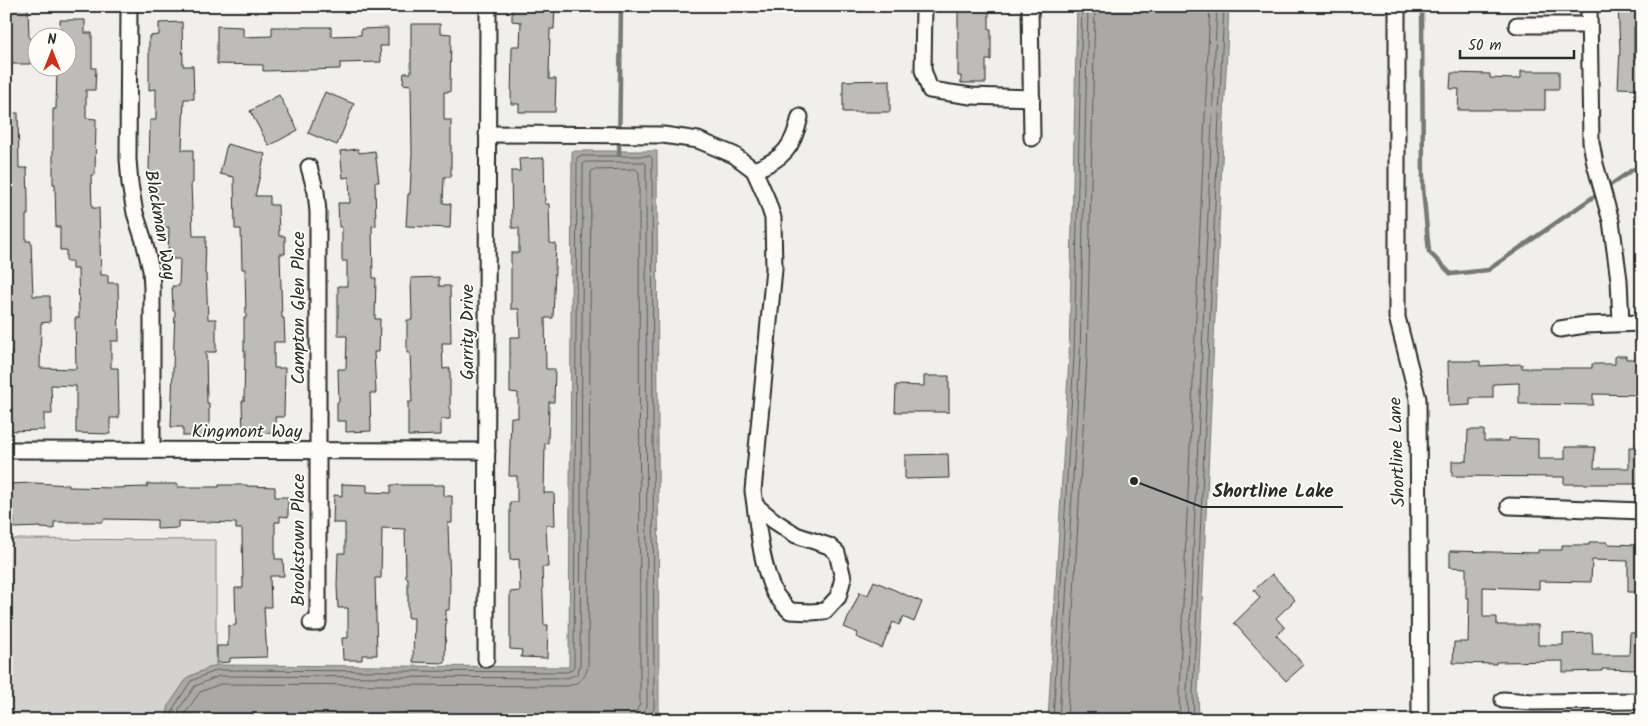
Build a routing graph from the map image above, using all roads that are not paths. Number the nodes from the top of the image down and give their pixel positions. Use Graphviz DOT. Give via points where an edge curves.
graph roads {
  1 [pos="129,6"];
  2 [pos="488,6"];
  3 [pos="924,6"];
  4 [pos="1030,6"];
  5 [pos="1397,6"];
  6 [pos="1589,6"];
  7 [pos="1517,25"];
  8 [pos="1589,25"];
  9 [pos="1032,98"];
  10 [pos="800,117"];
  11 [pos="487,134"];
  12 [pos="1032,138"];
  13 [pos="309,167"];
  14 [pos="754,170"];
  15 [pos="1621,323"];
  16 [pos="1642,323"];
  17 [pos="1560,329"];
  18 [pos="6,450"];
  19 [pos="152,450"];
  20 [pos="318,450"];
  21 [pos="487,451"];
  22 [pos="755,505"];
  23 [pos="1509,506"];
  24 [pos="1642,510"];
  25 [pos="311,623"];
  26 [pos="486,659"];
  27 [pos="1503,700"];
  28 [pos="1642,701"];
  29 [pos="1420,720"];
  1 -- 19 [label="street, Blackman Way" via="128,159 135,213 152,288"];
  2 -- 11 [label="street, Garrity Drive"];
  3 -- 9 [label="street" via="924,70 930,90 971,96"];
  4 -- 9 [label="street"];
  5 -- 29 [label="street, Shortline Lane" via="1398,317 1418,399"];
  6 -- 8 [label="street"];
  7 -- 8 [label="street"];
  8 -- 15 [label="street" via="1591,142 1611,221"];
  9 -- 12 [label="street"];
  10 -- 14 [label="street" via="796,136 787,150 769,165"];
  11 -- 14 [label="street" via="663,135 698,140 734,155"];
  11 -- 21 [label="street, Garrity Drive"];
  13 -- 20 [label="street, Campton Glen Place" via="318,212"];
  14 -- 22 [label="street" via="773,218 774,260 753,491"];
  15 -- 16 [label="street"];
  15 -- 17 [label="street"];
  18 -- 19 [label="street, Kingmont Way"];
  19 -- 20 [label="street, Kingmont Way"];
  20 -- 21 [label="street, Kingmont Way"];
  20 -- 25 [label="street, Brookstown Place" via="318,623"];
  21 -- 26 [label="street, Garrity Drive"];
  22 -- 22 [label="street" via="796,535 829,546 838,553 843,578 838,597 825,611 790,611 773,591 762,553"];
  23 -- 24 [label="street"];
  27 -- 28 [label="street"];
}
